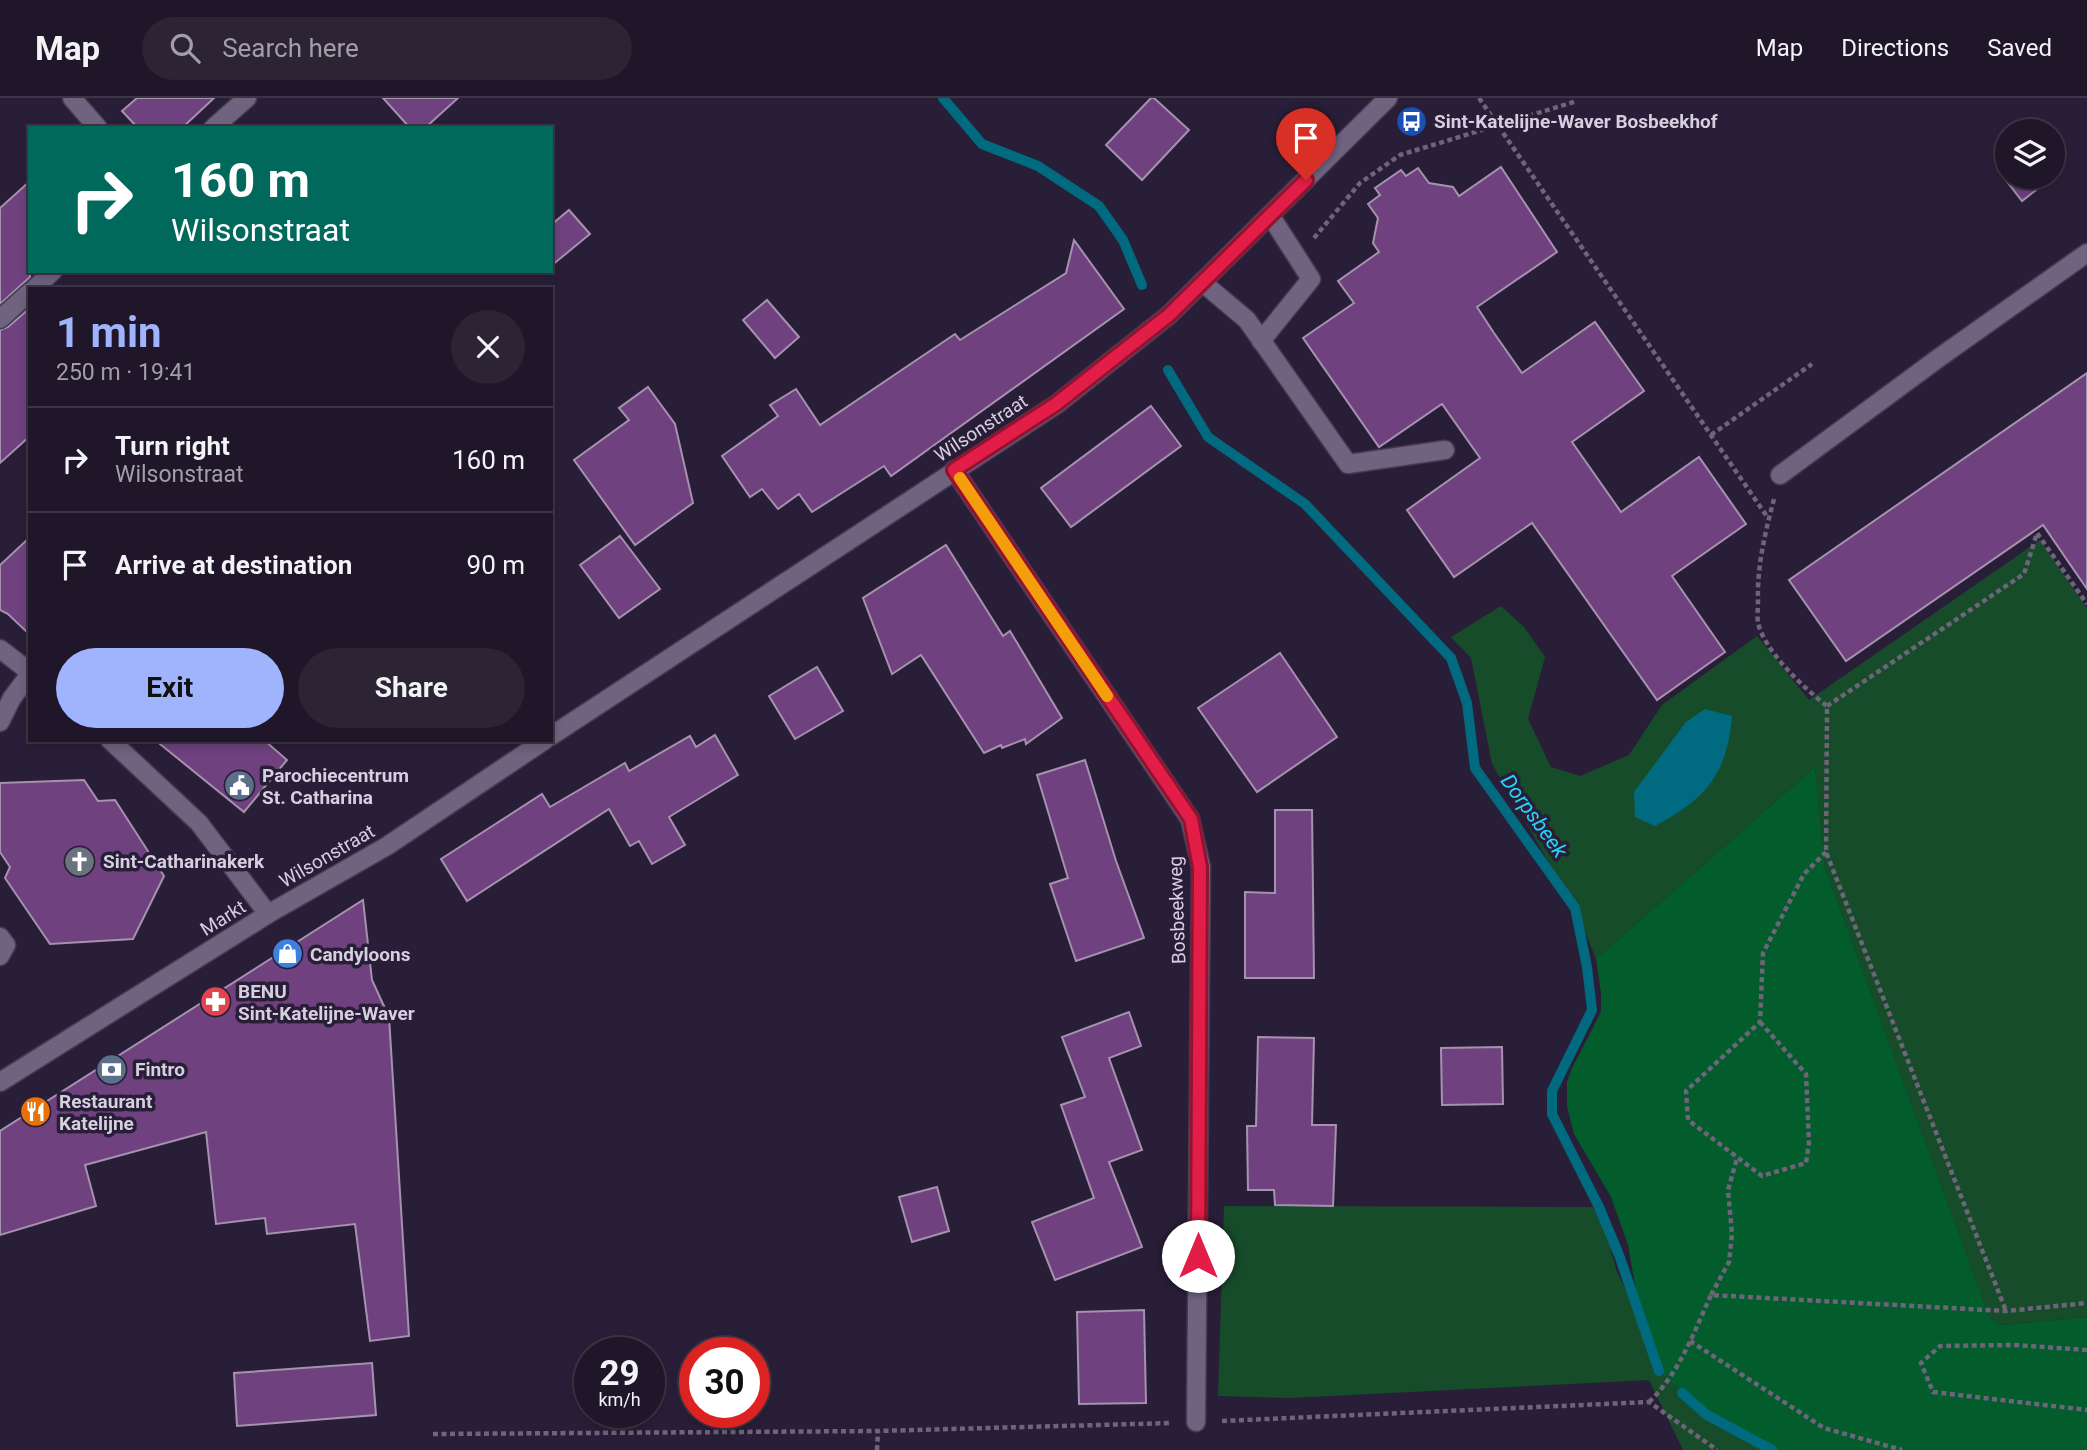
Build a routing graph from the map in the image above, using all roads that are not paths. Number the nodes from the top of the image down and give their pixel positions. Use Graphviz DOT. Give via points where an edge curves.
graph roads {
  1 [pos="72,98"];
  2 [pos="247,98"];
  3 [pos="1388,98"];
  4 [pos="95,126"];
  5 [pos="216,126"];
  6 [pos="1270,215"];
  7 [pos="2087,253"];
  8 [pos="51,273"];
  9 [pos="1202,282"];
  10 [pos="35,287"];
  11 [pos="28,294"];
  12 [pos="0,319"];
  13 [pos="1261,341"];
  14 [pos="1445,450"];
  15 [pos="954,470"];
  16 [pos="1780,475"];
  17 [pos="0,649"];
  18 [pos="28,671"];
  19 [pos="28,676"];
  20 [pos="0,722"];
  21 [pos="553,735"];
  22 [pos="112,742"];
  23 [pos="542,742"];
  24 [pos="268,914"];
  25 [pos="0,937"];
  26 [pos="0,956"];
  27 [pos="3,1075"];
  28 [pos="1196,1422"];
  1 -- 4 [label="street"];
  2 -- 5 [label="street"];
  3 -- 6 [label="street, Wilsonstraat"];
  6 -- 9 [label="street, Wilsonstraat"];
  6 -- 13 [label="street" via="1311,279"];
  7 -- 16 [label="street"];
  8 -- 10 [label="street"];
  9 -- 13 [label="street" via="1247,320"];
  9 -- 15 [label="street, Wilsonstraat" via="1169,315 1056,404"];
  11 -- 12 [label="street"];
  13 -- 14 [label="street" via="1348,464"];
  15 -- 21 [label="street, Wilsonstraat"];
  15 -- 28 [label="street, Bosbeekweg" via="1191,819 1200,867"];
  17 -- 18 [label="street"];
  19 -- 20 [label="street"];
  22 -- 24 [label="street, Markt" via="199,823"];
  23 -- 24 [label="street, Wilsonstraat" via="393,842"];
  24 -- 27 [label="street, Markt"];
  25 -- 26 [label="street" via="6,945"];
}
